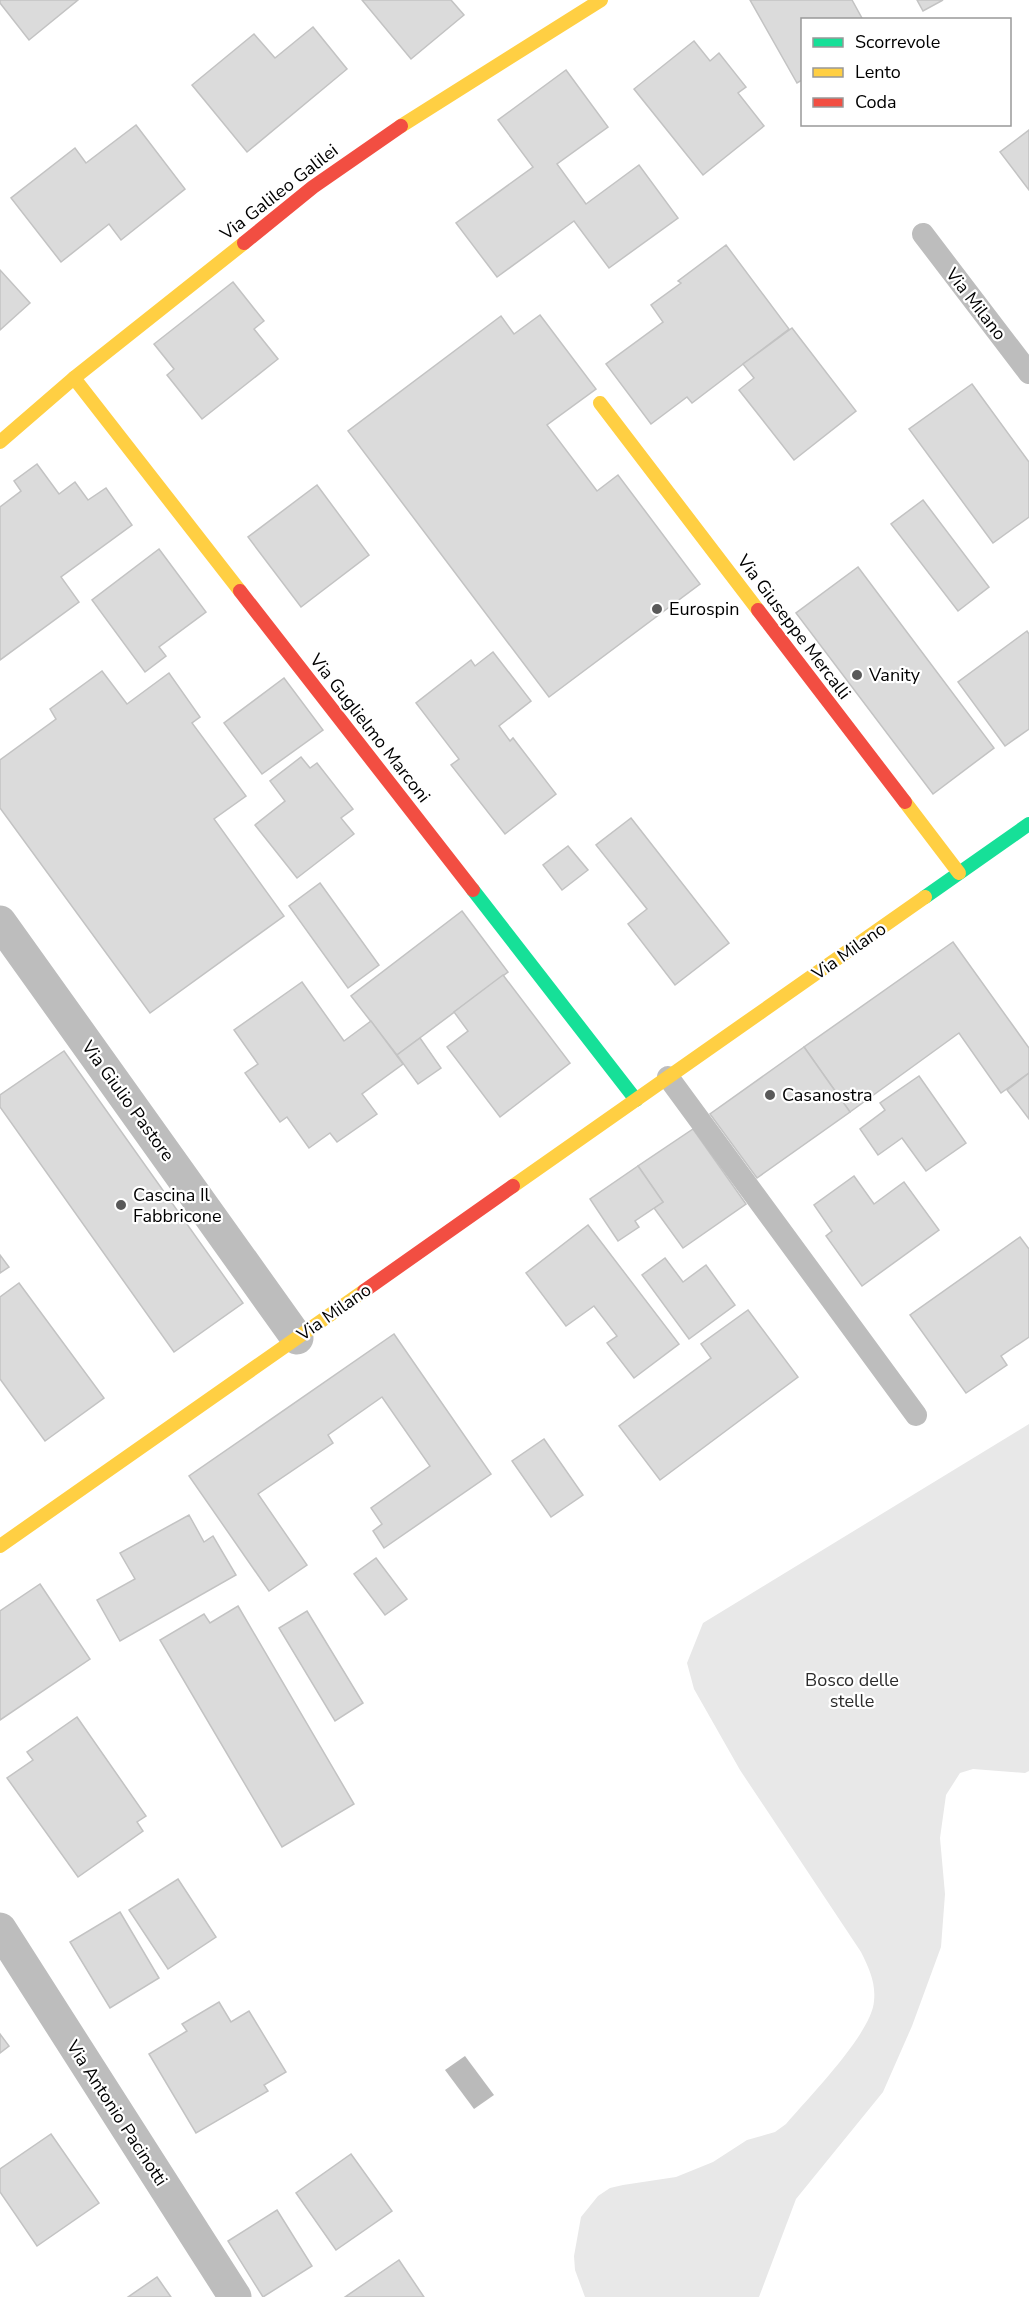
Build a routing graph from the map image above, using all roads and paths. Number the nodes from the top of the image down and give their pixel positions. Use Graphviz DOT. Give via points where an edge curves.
graph roads {
  1 [pos="601,0"];
  2 [pos="923,234"];
  3 [pos="1029,373"];
  4 [pos="74,378"];
  5 [pos="600,403"];
  6 [pos="0,442"];
  7 [pos="1029,824"];
  8 [pos="959,873"];
  9 [pos="0,922"];
  10 [pos="668,1077"];
  11 [pos="636,1100"];
  12 [pos="297,1338"];
  13 [pos="916,1415"];
  14 [pos="0,1546"];
  15 [pos="0,1929"];
  16 [pos="235,2297"];
  1 -- 4 [label="street, Via Galileo Galilei" via="369,146"];
  2 -- 3 [label="lane, Via Milano"];
  4 -- 6 [label="street, Via Galileo Galilei"];
  4 -- 11 [label="street, Via Guglielmo Marconi"];
  5 -- 8 [label="street, Via Giuseppe Mercalli"];
  7 -- 8 [label="street, Via Milano"];
  8 -- 10 [label="street, Via Milano"];
  9 -- 12 [label="street, Via Giulio Pastore"];
  10 -- 11 [label="street, Via Milano"];
  10 -- 13 [label="lane"];
  11 -- 12 [label="street, Via Milano"];
  12 -- 14 [label="street, Via Milano"];
  15 -- 16 [label="street, Via Antonio Pacinotti"];
}
